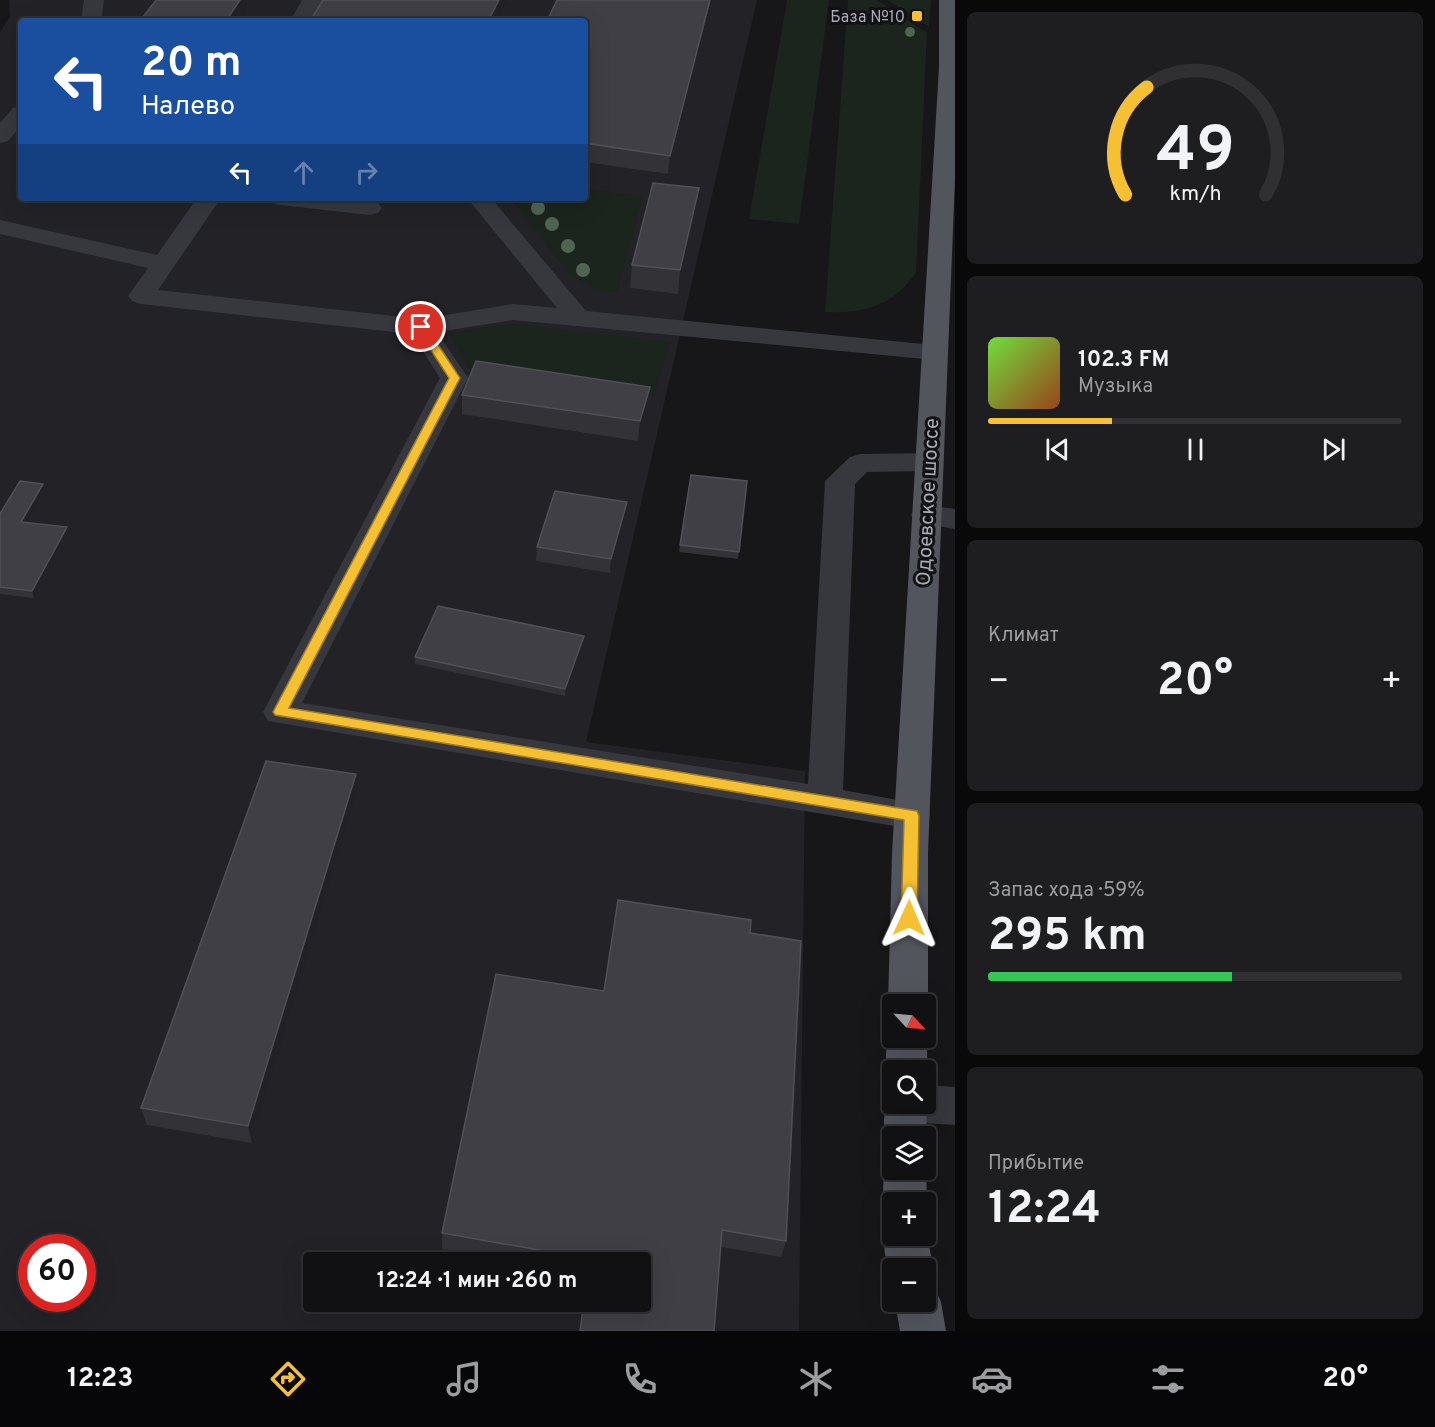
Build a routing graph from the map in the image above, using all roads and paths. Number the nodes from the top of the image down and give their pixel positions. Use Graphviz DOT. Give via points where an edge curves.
graph roads {
  1 [pos="94,0"];
  2 [pos="312,0"];
  3 [pos="948,0"];
  4 [pos="91,18"];
  5 [pos="302,18"];
  6 [pos="952,67"];
  7 [pos="18,116"];
  8 [pos="0,136"];
  9 [pos="207,201"];
  10 [pos="307,201"];
  11 [pos="481,201"];
  12 [pos="370,208"];
  13 [pos="0,227"];
  14 [pos="948,234"];
  15 [pos="163,264"];
  16 [pos="578,318"];
  17 [pos="421,327"];
  18 [pos="934,352"];
  19 [pos="929,462"];
  20 [pos="941,517"];
  21 [pos="825,801"];
  22 [pos="912,816"];
  23 [pos="908,994"];
  24 [pos="936,1105"];
  25 [pos="955,1106"];
  26 [pos="920,1312"];
  27 [pos="923,1331"];
  1 -- 4 [label="lane"];
  2 -- 5 [label="lane"];
  3 -- 6 [label="main road, Одоевское шоссе"];
  6 -- 14 [label="main road, Одоевское шоссе"];
  7 -- 8 [label="lane"];
  9 -- 15 [label="lane"];
  10 -- 12 [label="lane"];
  11 -- 16 [label="lane"];
  13 -- 15 [label="lane"];
  14 -- 18 [label="main road, Одоевское шоссе"];
  15 -- 17 [label="lane" via="141,296"];
  16 -- 17 [label="lane" via="513,312"];
  16 -- 18 [label="lane"];
  17 -- 21 [label="lane" via="454,378 280,712"];
  18 -- 19 [label="main road, Одоевское шоссе"];
  19 -- 20 [label="main road, Одоевское шоссе"];
  19 -- 21 [label="lane" via="860,463 840,481"];
  20 -- 22 [label="main road, Одоевское шоссе"];
  21 -- 22 [label="lane"];
  22 -- 23 [label="main road, Одоевское шоссе"];
  24 -- 25 [label="lane"];
  26 -- 27 [label="main road"];
}
